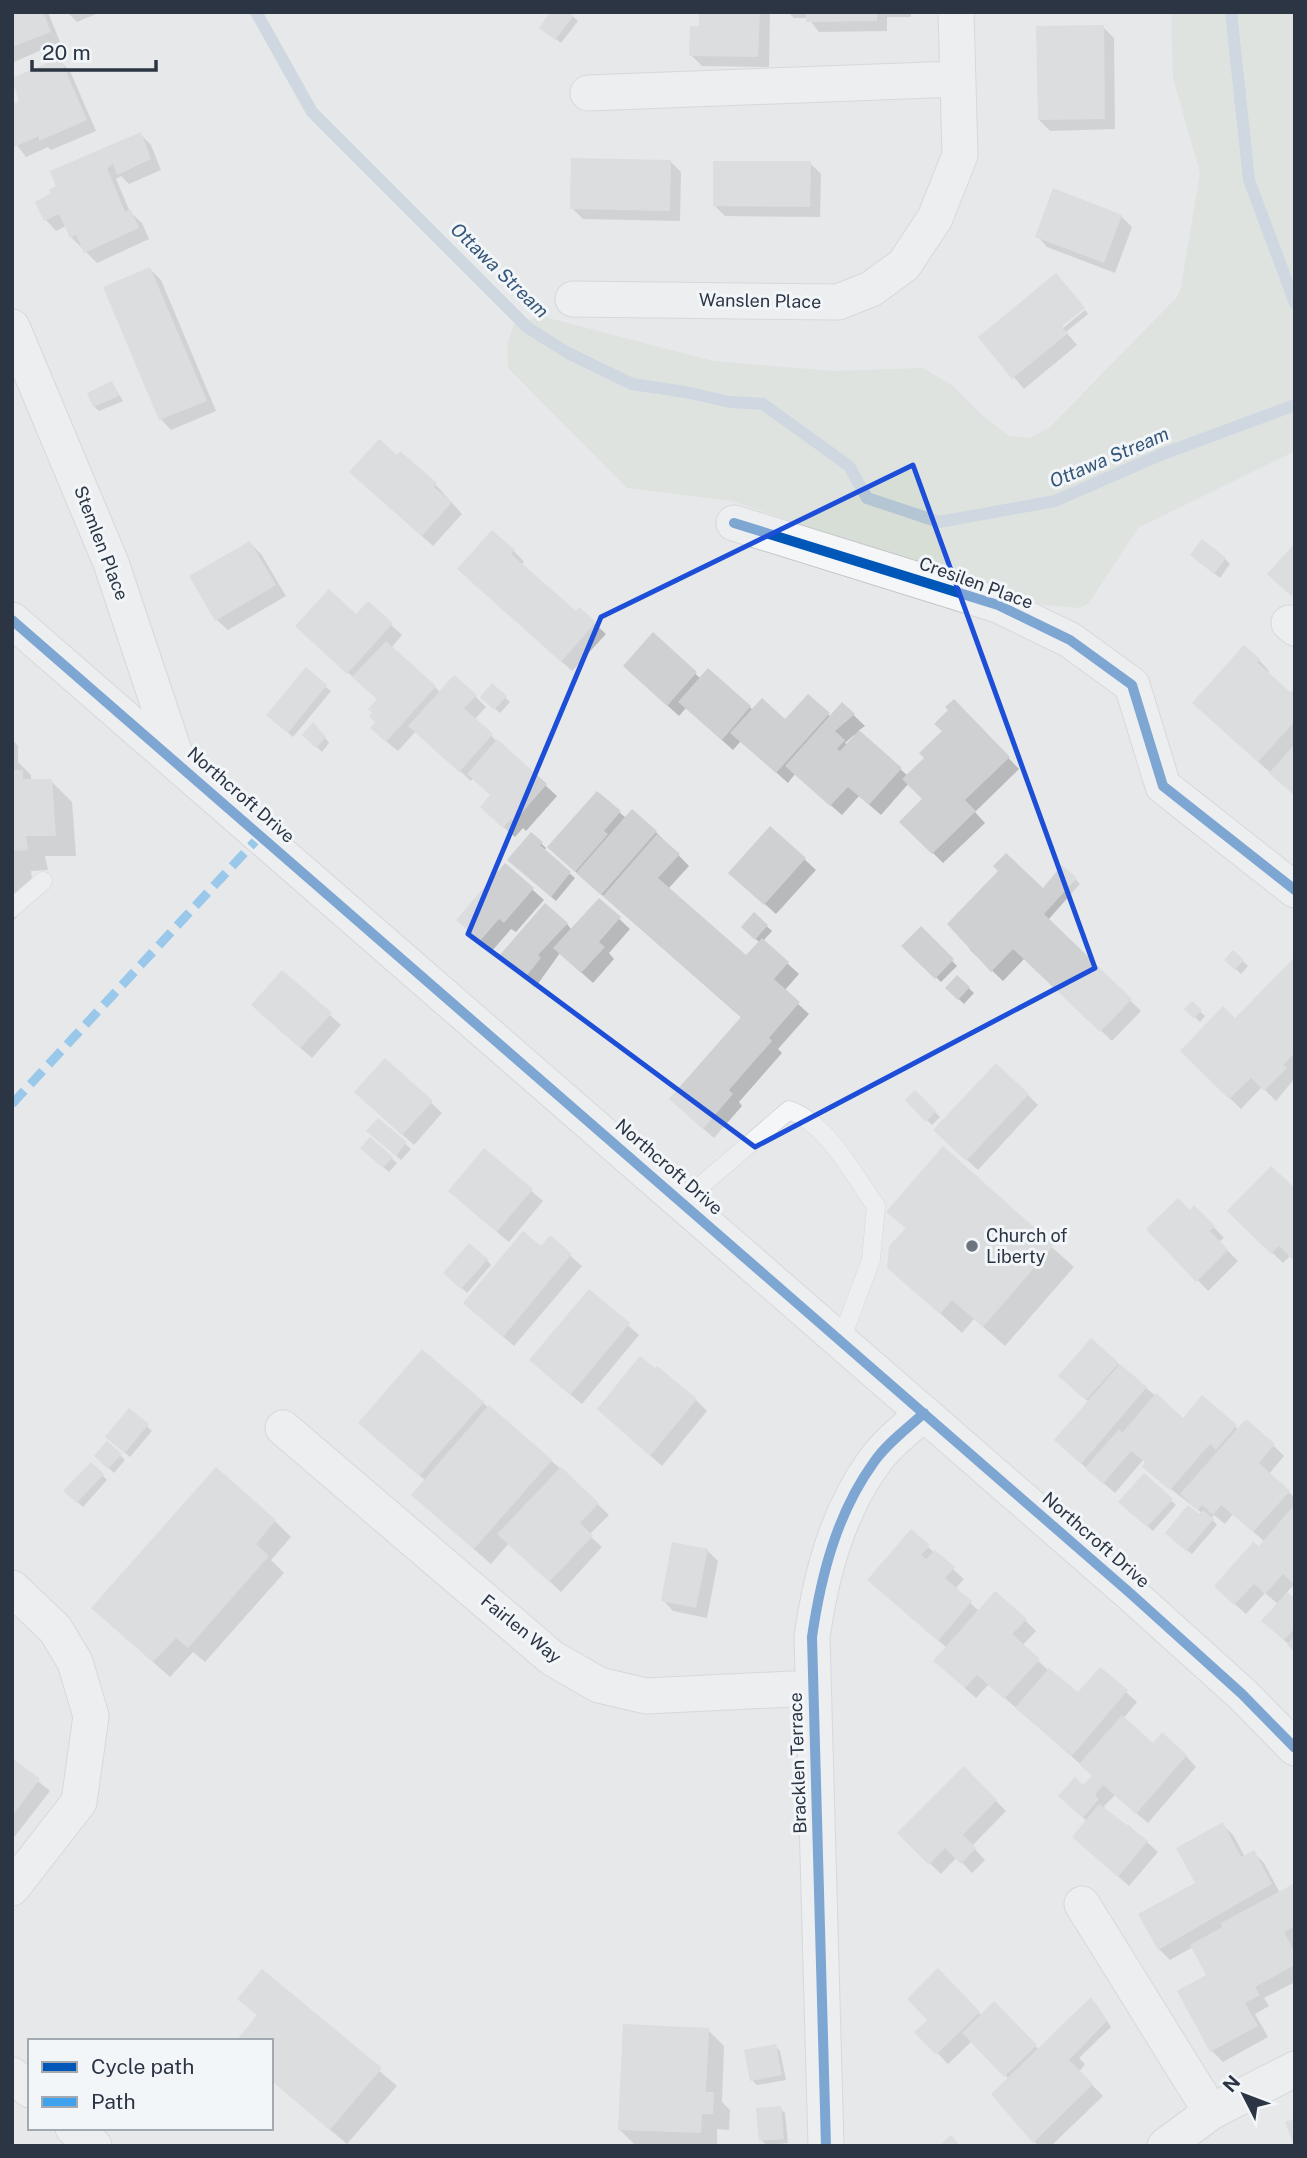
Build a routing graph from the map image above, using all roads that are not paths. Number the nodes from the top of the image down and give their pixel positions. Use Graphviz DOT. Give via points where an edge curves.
graph roads {
  1 [pos="956,12"];
  2 [pos="956,79"];
  3 [pos="588,93"];
  4 [pos="573,299"];
  5 [pos="12,327"];
  6 [pos="734,523"];
  7 [pos="12,620"];
  8 [pos="177,763"];
  9 [pos="43,881"];
  10 [pos="1295,890"];
  11 [pos="12,908"];
  12 [pos="682,1202"];
  13 [pos="841,1340"];
  14 [pos="924,1413"];
  15 [pos="283,1428"];
  16 [pos="12,1588"];
  17 [pos="813,1688"];
  18 [pos="1295,1748"];
  19 [pos="12,1888"];
  20 [pos="1082,1904"];
  21 [pos="1295,2069"];
  22 [pos="12,2075"];
  23 [pos="28,2088"];
  24 [pos="1211,2112"];
  25 [pos="76,2130"];
  26 [pos="93,2146"];
  27 [pos="826,2146"];
  28 [pos="1165,2146"];
  1 -- 2 [label="street, Wanslen Place"];
  2 -- 3 [label="street"];
  2 -- 4 [label="street, Wanslen Place" via="960,155 935,218 904,265 871,289 838,302"];
  5 -- 8 [label="street, Stemlen Place" via="111,563"];
  6 -- 10 [label="street, Cresilen Place" via="998,605 1070,640 1132,685 1163,786"];
  7 -- 8 [label="street, Northcroft Drive"];
  8 -- 12 [label="street, Northcroft Drive"];
  9 -- 11 [label="lane"];
  12 -- 13 [label="street, Northcroft Drive"];
  12 -- 13 [label="lane" via="789,1110 802,1114 826,1136 876,1206 871,1260"];
  13 -- 14 [label="street, Northcroft Drive"];
  14 -- 17 [label="street, Bracklen Terrace" via="876,1459 850,1500 821,1580 812,1637"];
  14 -- 18 [label="street, Northcroft Drive" via="1242,1693"];
  15 -- 17 [label="street, Fairlen Way" via="552,1658 599,1685 646,1696"];
  16 -- 19 [label="street" via="55,1629 75,1661 91,1716 79,1802"];
  17 -- 27 [label="street, Bracklen Terrace"];
  20 -- 24 [label="street"];
  21 -- 24 [label="street"];
  22 -- 23 [label="street"];
  24 -- 28 [label="street"];
  25 -- 26 [label="street"];
}
